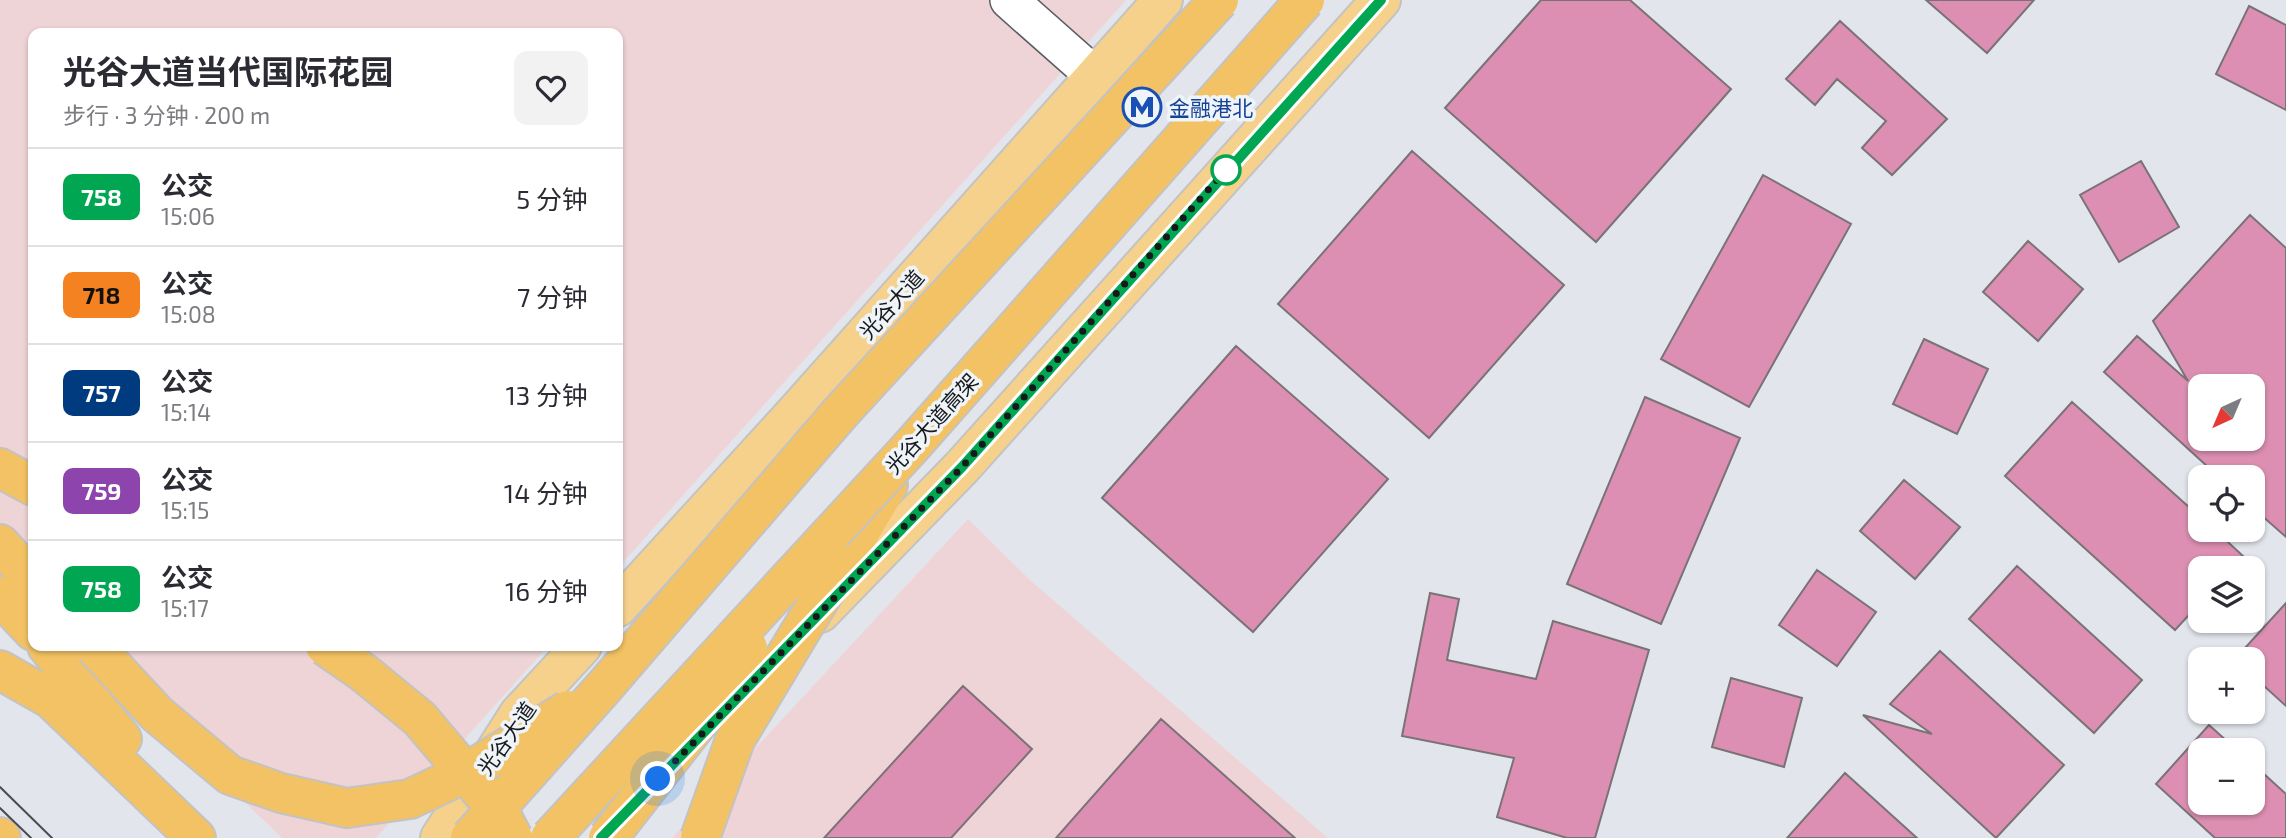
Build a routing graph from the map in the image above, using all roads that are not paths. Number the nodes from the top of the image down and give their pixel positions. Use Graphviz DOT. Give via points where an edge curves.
graph roads {
  1 [pos="1009,0"];
  2 [pos="1163,0"];
  3 [pos="1219,0"];
  4 [pos="1381,0"];
  5 [pos="1303,2"];
  6 [pos="1095,76"];
  7 [pos="909,449"];
  8 [pos="0,468"];
  9 [pos="28,483"];
  10 [pos="0,544"];
  11 [pos="797,570"];
  12 [pos="28,575"];
  13 [pos="0,596"];
  14 [pos="623,602"];
  15 [pos="28,626"];
  16 [pos="51,651"];
  17 [pos="99,651"];
  18 [pos="333,651"];
  19 [pos="577,651"];
  20 [pos="0,670"];
  21 [pos="605,686"];
  22 [pos="196,838"];
  23 [pos="203,838"];
  24 [pos="440,838"];
  25 [pos="470,838"];
  26 [pos="513,838"];
  27 [pos="550,838"];
  28 [pos="601,838"];
  29 [pos="608,838"];
  30 [pos="701,838"];
  1 -- 6 [label="street"];
  2 -- 6 [label="main road, 光谷大道"];
  3 -- 21 [label="highway, bridge" via="841,412"];
  4 -- 28 [label="main road" via="962,467"];
  5 -- 7 [label="highway, 光谷大道高架, bridge"];
  6 -- 14 [label="main road, 光谷大道"];
  7 -- 11 [label="highway, 光谷大道高架, bridge"];
  7 -- 30 [label="highway, bridge" via="735,740"];
  8 -- 9 [label="highway"];
  10 -- 12 [label="highway"];
  11 -- 27 [label="highway, 光谷大道高架, bridge"];
  11 -- 29 [label="highway, bridge" via="714,702"];
  13 -- 15 [label="highway"];
  16 -- 23 [label="highway"];
  17 -- 21 [label="highway, bridge" via="157,714 230,775 347,808 410,799 470,771"];
  18 -- 26 [label="highway, bridge" via="420,719 501,815"];
  19 -- 24 [label="main road, 光谷大道" via="519,714"];
  20 -- 22 [label="highway" via="51,699"];
  21 -- 25 [label="highway, bridge"];
}
